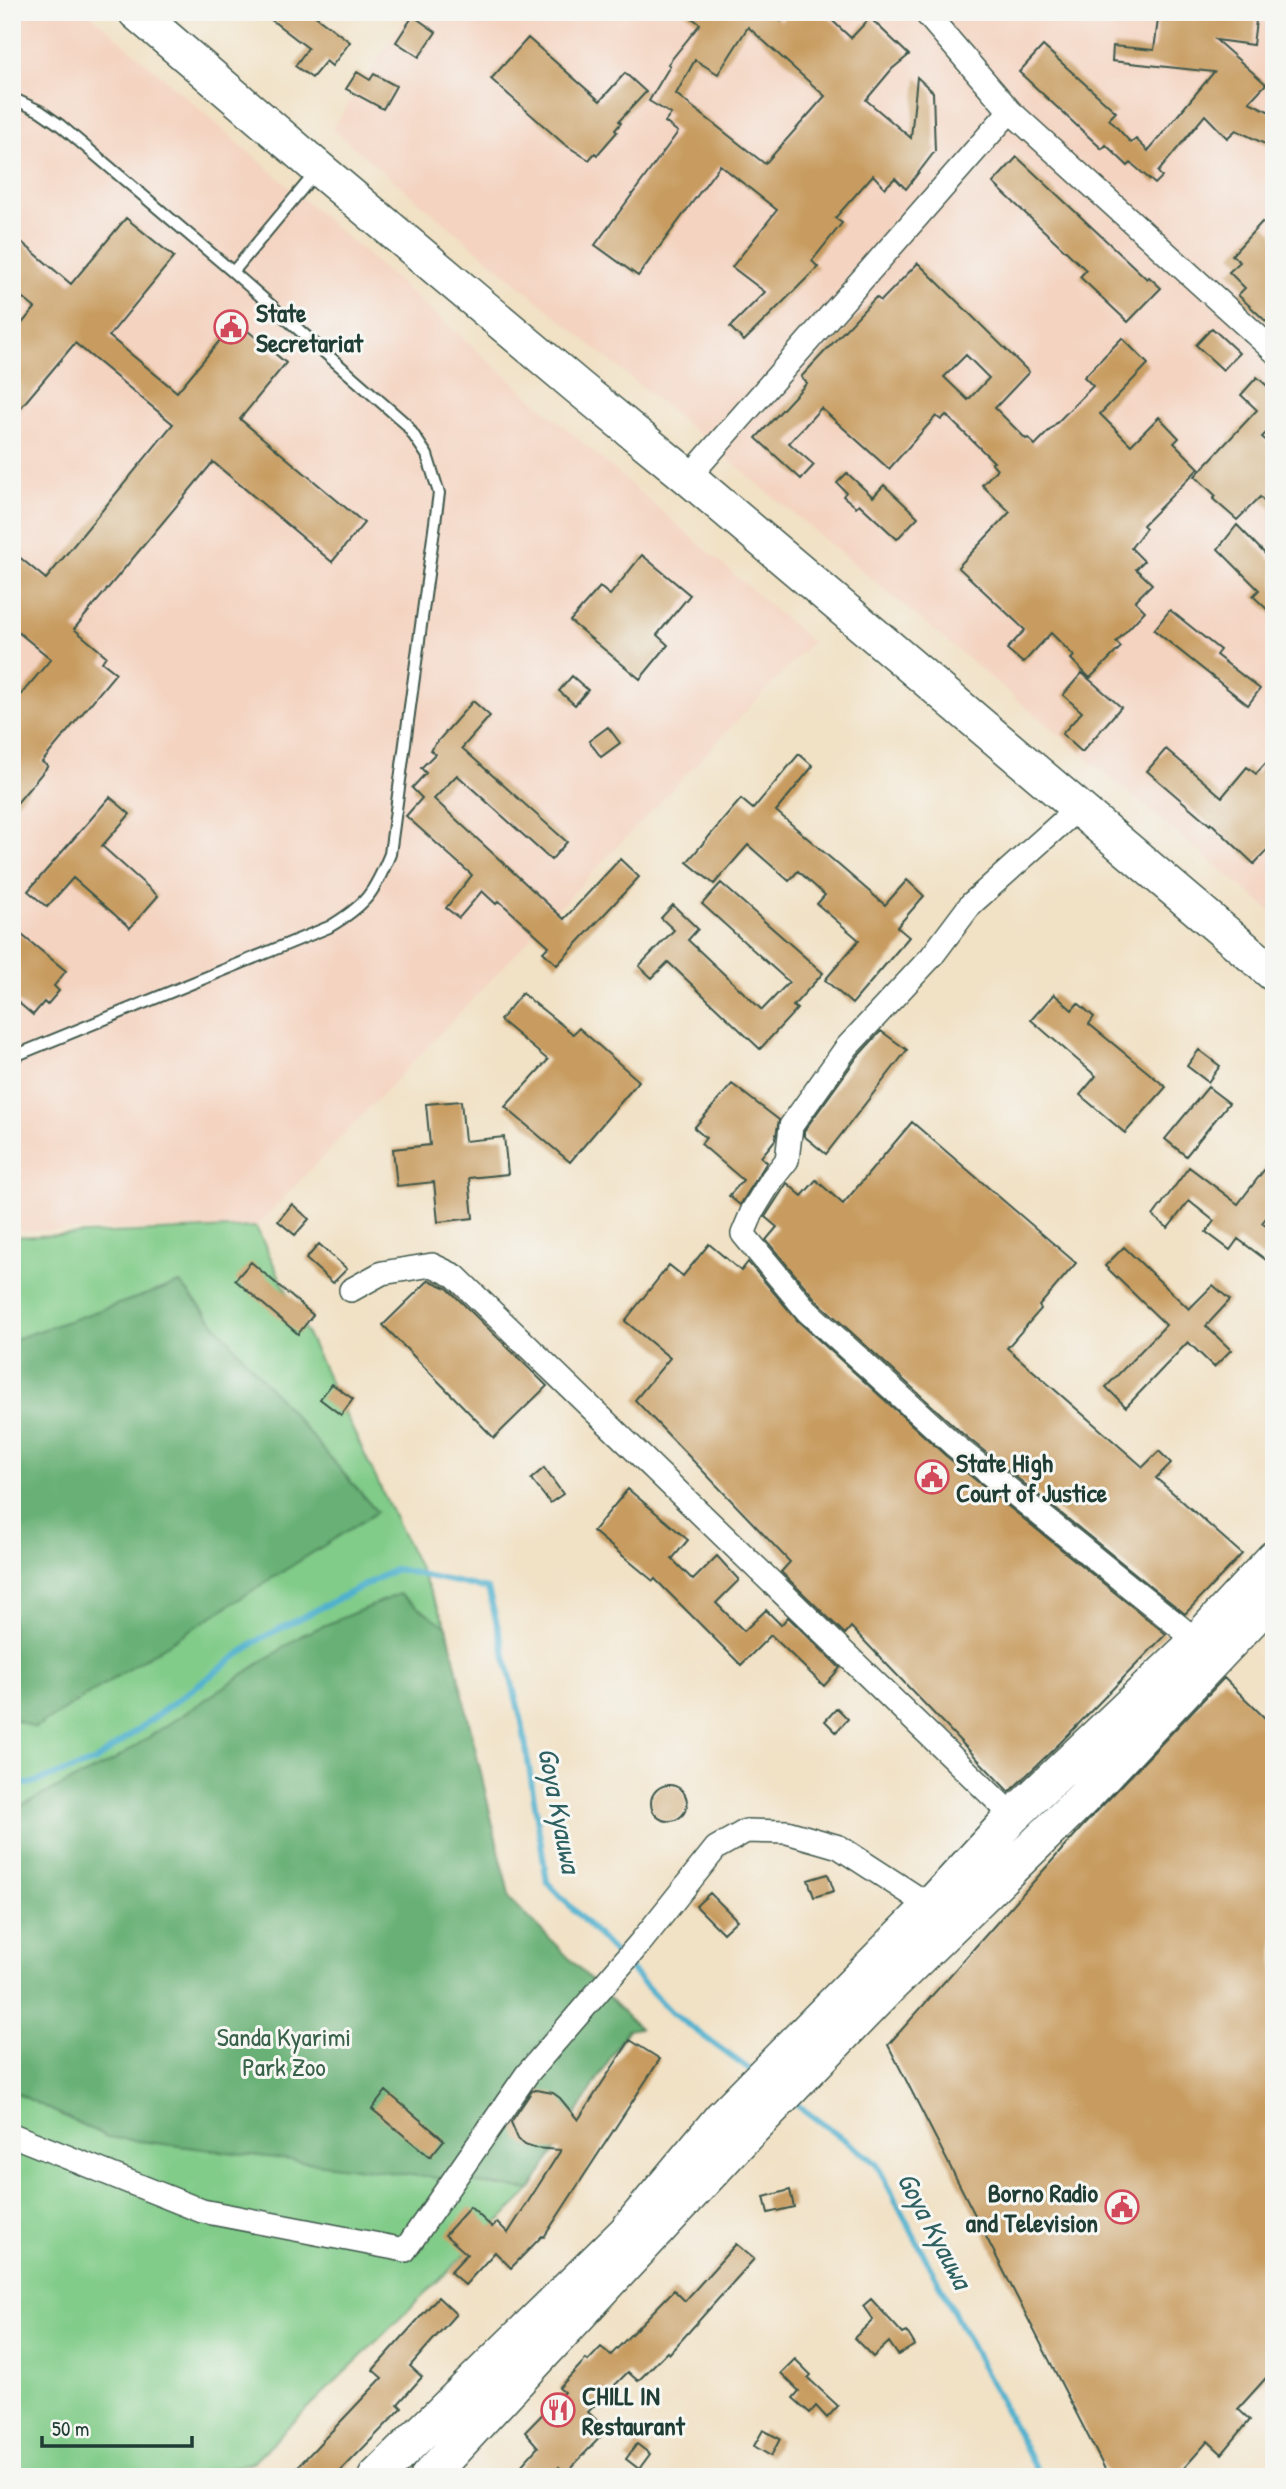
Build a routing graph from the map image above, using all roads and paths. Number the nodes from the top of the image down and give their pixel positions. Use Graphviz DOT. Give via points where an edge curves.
graph roads {
  1 [pos="136,12"];
  2 [pos="164,12"];
  3 [pos="925,12"];
  4 [pos="12,98"];
  5 [pos="1010,111"];
  6 [pos="319,169"];
  7 [pos="233,272"];
  8 [pos="1274,351"];
  9 [pos="701,463"];
  10 [pos="1077,808"];
  11 [pos="1274,953"];
  12 [pos="1274,974"];
  13 [pos="12,1058"];
  14 [pos="351,1290"];
  15 [pos="1274,1558"];
  16 [pos="1274,1595"];
  17 [pos="1197,1642"];
  18 [pos="1013,1816"];
  19 [pos="930,1906"];
  20 [pos="876,1980"];
  21 [pos="732,2127"];
  22 [pos="12,2134"];
  23 [pos="376,2477"];
  24 [pos="428,2477"];
  1 -- 6 [label="main road"];
  2 -- 9 [label="main road"];
  3 -- 5 [label="street"];
  4 -- 7 [label="lane" via="60,125"];
  5 -- 8 [label="street"];
  5 -- 9 [label="street"];
  6 -- 7 [label="lane"];
  6 -- 10 [label="main road"];
  7 -- 13 [label="lane" via="406,424 427,456 439,494 390,854 372,894 329,928"];
  9 -- 11 [label="main road"];
  10 -- 12 [label="main road"];
  10 -- 17 [label="street" via="971,905 932,956 847,1047 791,1126 787,1160 753,1210 743,1234 807,1311 954,1445"];
  14 -- 18 [label="street" via="382,1273 432,1265 455,1276"];
  15 -- 17 [label="main road"];
  16 -- 20 [label="main road" via="1083,1798"];
  17 -- 18 [label="main road"];
  18 -- 19 [label="main road"];
  19 -- 20 [label="main road"];
  19 -- 22 [label="street" via="839,1847 787,1832 746,1832 716,1848 527,2074 405,2250 202,2211"];
  20 -- 21 [label="main road"];
  21 -- 23 [label="main road"];
  21 -- 24 [label="main road"];
}
